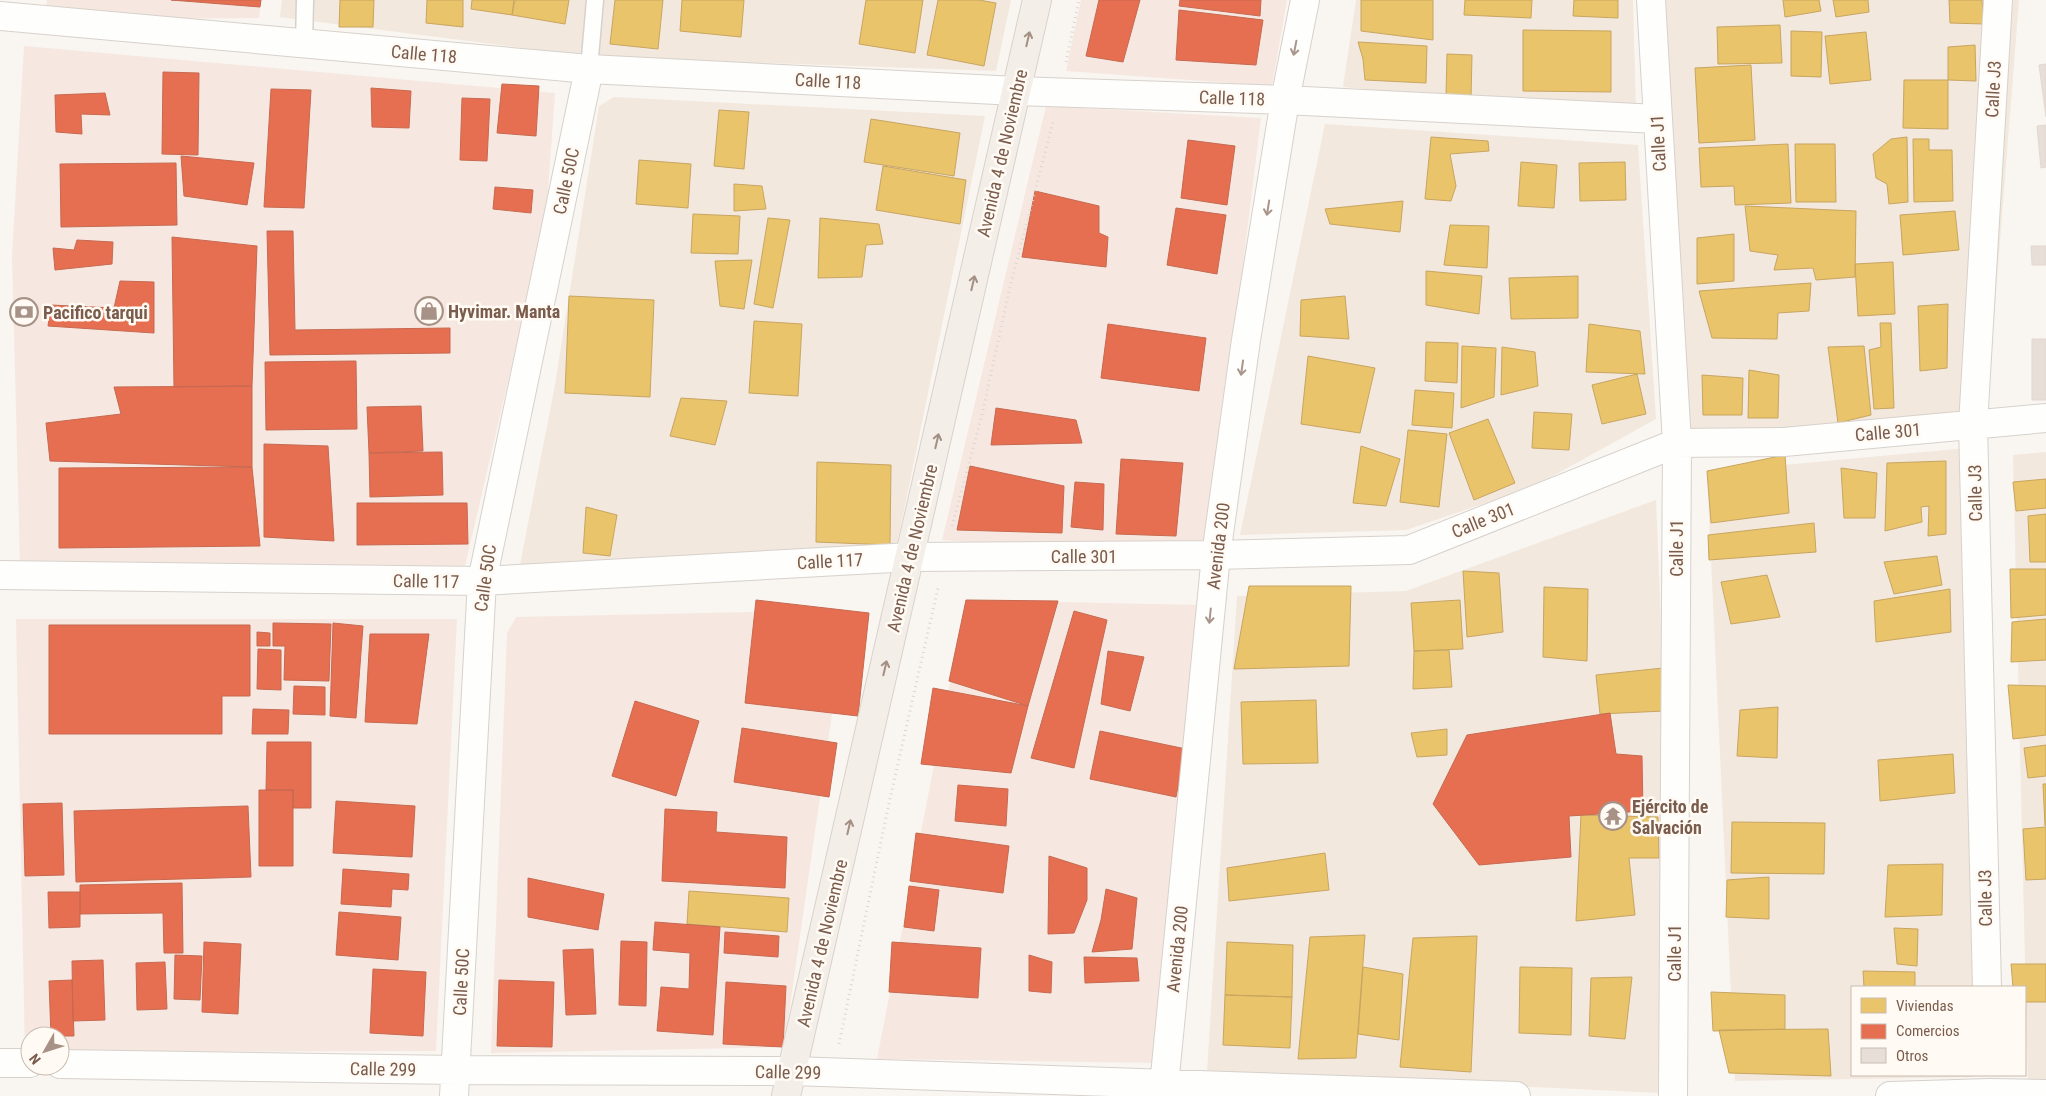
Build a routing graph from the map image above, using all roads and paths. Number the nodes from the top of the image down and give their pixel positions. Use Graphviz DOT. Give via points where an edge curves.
graph roads {
  1 [pos="305,0"];
  2 [pos="595,0"];
  3 [pos="1037,0"];
  4 [pos="1305,0"];
  5 [pos="1651,0"];
  6 [pos="1998,0"];
  7 [pos="0,16"];
  8 [pos="304,44"];
  9 [pos="589,69"];
  10 [pos="1016,90"];
  11 [pos="1285,100"];
  12 [pos="1657,119"];
  13 [pos="2046,418"];
  14 [pos="1973,425"];
  15 [pos="1677,442"];
  16 [pos="1216,555"];
  17 [pos="911,557"];
  18 [pos="0,575"];
  19 [pos="482,582"];
  20 [pos="1987,986"];
  21 [pos="0,1063"];
  22 [pos="20,1063"];
  23 [pos="70,1064"];
  24 [pos="455,1083"];
  25 [pos="789,1084"];
  26 [pos="1990,1088"];
  27 [pos="1163,1090"];
  28 [pos="2046,1094"];
  29 [pos="1516,1096"];
  30 [pos="1673,1096"];
  31 [pos="1890,1096"];
  1 -- 8 [label="lane"];
  2 -- 9 [label="lane"];
  10 -- 3 [label="main road, Avenida 4 de Noviembre, one-way"];
  4 -- 11 [label="street, Avenida 200, one-way"];
  5 -- 12 [label="street, Calle J1"];
  6 -- 14 [label="street, Calle J3"];
  7 -- 8 [label="street, Calle 118"];
  8 -- 9 [label="street, Calle 118"];
  9 -- 10 [label="street, Calle 118"];
  9 -- 19 [label="street, Calle 50C"];
  10 -- 11 [label="street, Calle 118"];
  17 -- 10 [label="main road, Avenida 4 de Noviembre, one-way"];
  11 -- 12 [label="street, Calle 118"];
  11 -- 16 [label="street, Avenida 200, one-way" via="1246,340"];
  12 -- 15 [label="street, Calle J1"];
  13 -- 14 [label="street, Calle 301"];
  14 -- 15 [label="street, Calle 301" via="1784,442"];
  14 -- 20 [label="street, Calle J3"];
  15 -- 16 [label="street, Calle 301" via="1409,550"];
  15 -- 30 [label="street, Calle J1"];
  16 -- 17 [label="street, Calle 301"];
  16 -- 27 [label="street, Avenida 200, one-way"];
  17 -- 19 [label="street, Calle 117"];
  25 -- 17 [label="main road, Avenida 4 de Noviembre, one-way"];
  18 -- 19 [label="street, Calle 117"];
  19 -- 24 [label="street, Calle 50C"];
  21 -- 22 [label="street"];
  23 -- 24 [label="street, Calle 299"];
  24 -- 25 [label="street, Calle 299"];
  25 -- 27 [label="street, Calle 299"];
  26 -- 28 [label="street"];
  26 -- 31 [label="street"];
  27 -- 29 [label="street, Calle 299"];
}
